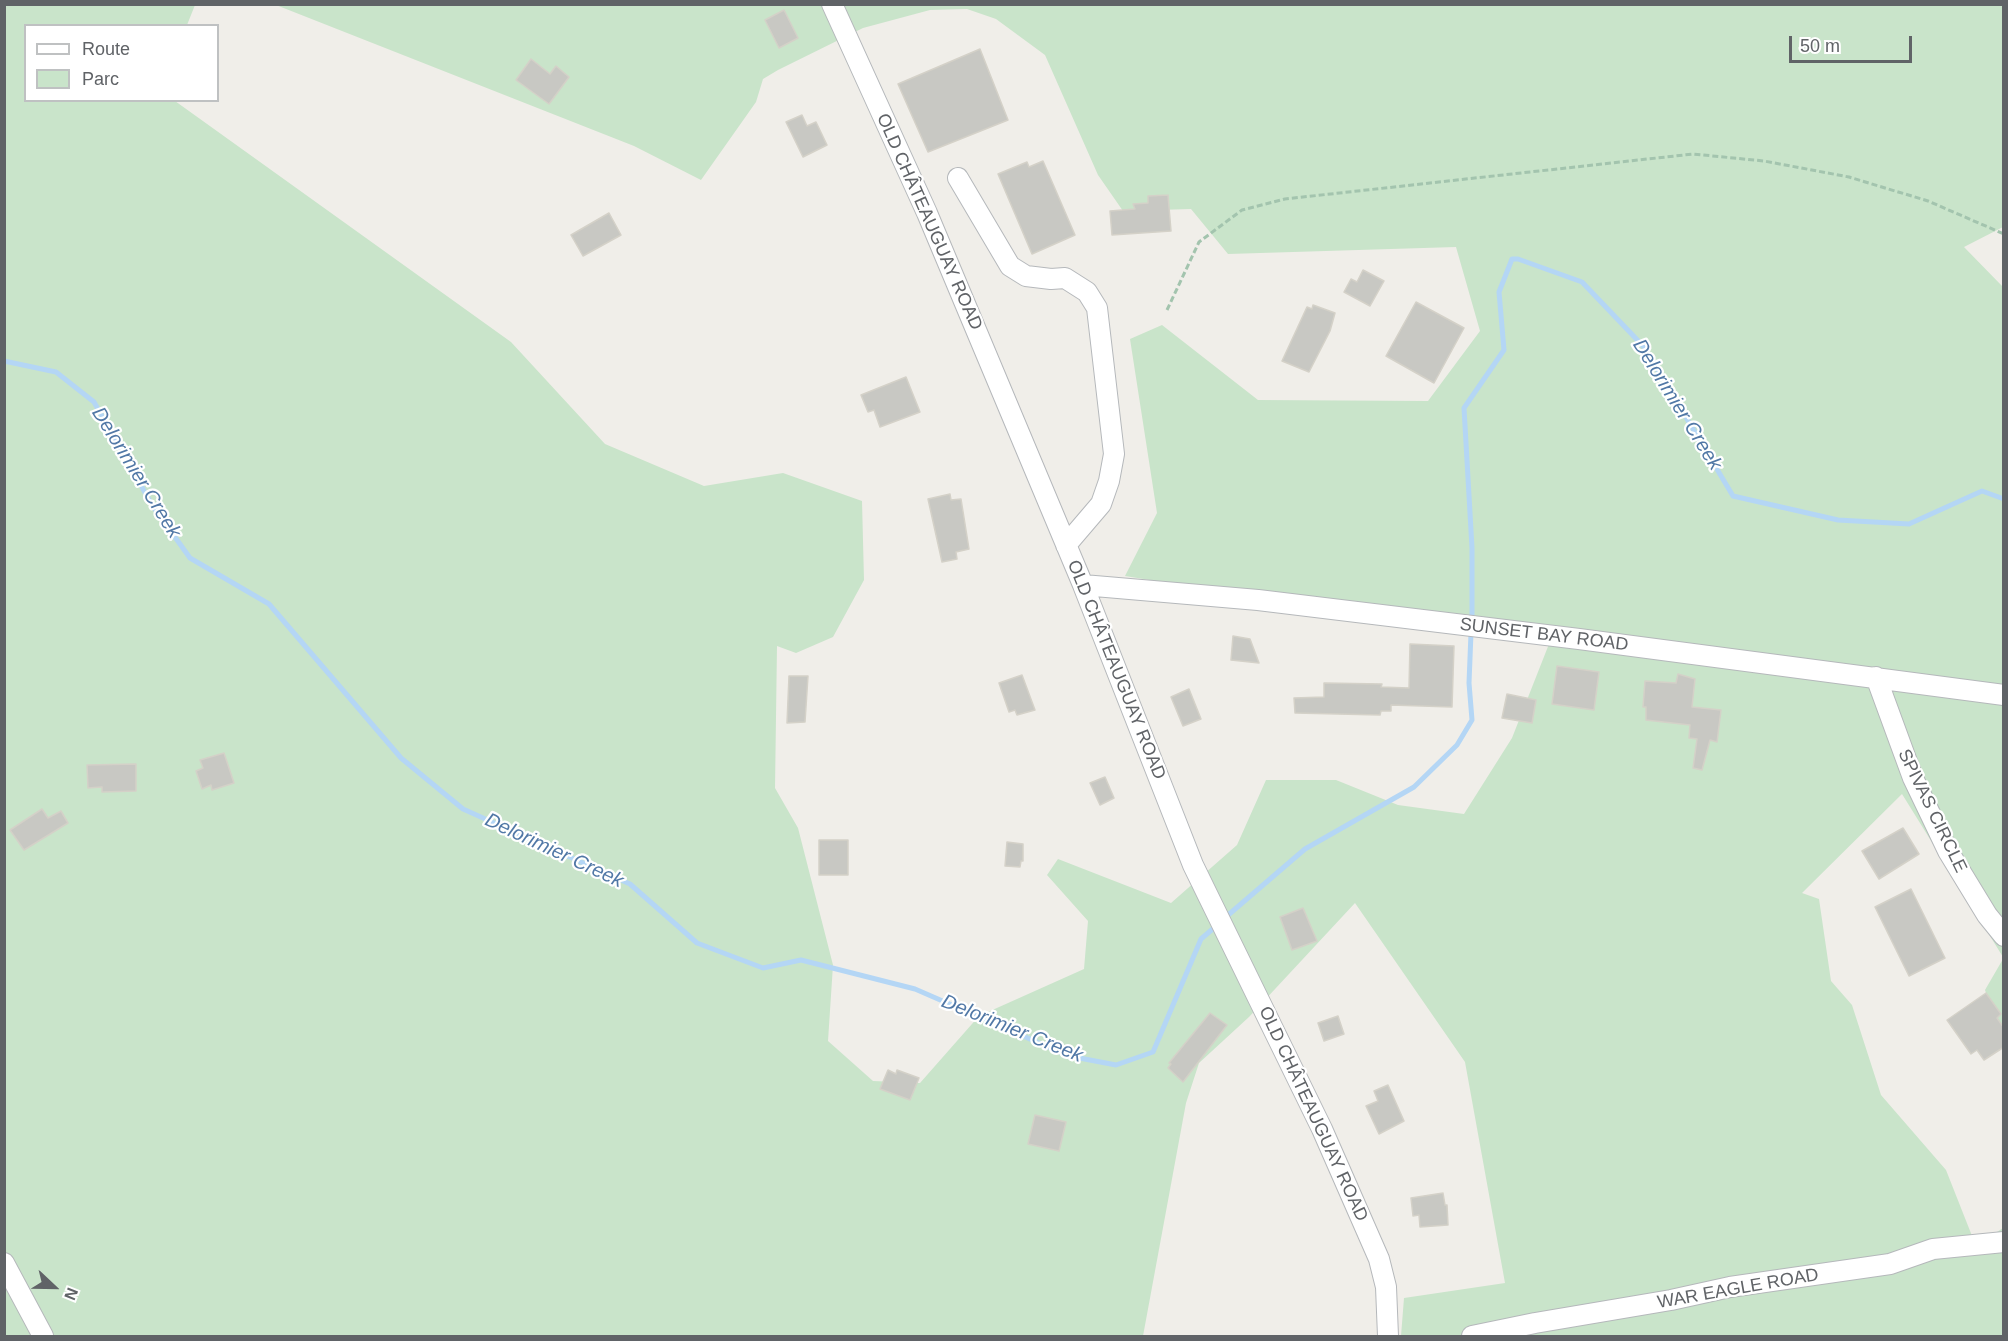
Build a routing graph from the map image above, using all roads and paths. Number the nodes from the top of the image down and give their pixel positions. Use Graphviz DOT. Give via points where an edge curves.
graph roads {
  1 [pos="832,4"];
  2 [pos="958,178"];
  3 [pos="2004,234"];
  4 [pos="1167,310"];
  5 [pos="1066,545"];
  6 [pos="1083,585"];
  7 [pos="1876,677"];
  8 [pos="2004,695"];
  9 [pos="2004,936"];
  10 [pos="2004,1242"];
  11 [pos="4,1263"];
  12 [pos="43,1336"];
  13 [pos="1388,1336"];
  14 [pos="1472,1336"];
  1 -- 5 [label="street, OLD CHÂTEAUGUAY ROAD" via="927,213"];
  2 -- 5 [label="street" via="1010,266 1026,276 1065,278 1087,292 1097,308 1114,454 1101,504"];
  3 -- 4 [label="path" via="1928,201 1849,177 1764,161 1693,154 1285,199 1242,210 1199,242"];
  5 -- 6 [label="street, OLD CHÂTEAUGUAY ROAD"];
  6 -- 7 [label="street, SUNSET BAY ROAD" via="1270,602"];
  6 -- 13 [label="street, OLD CHÂTEAUGUAY ROAD" via="1193,865 1322,1129 1379,1259 1386,1287"];
  7 -- 8 [label="street, SUNSET BAY ROAD"];
  7 -- 9 [label="street, SPIVAS CIRCLE" via="1913,778 1948,851"];
  10 -- 14 [label="street, WAR EAGLE ROAD" via="1933,1249 1890,1264 1730,1287"];
  11 -- 12 [label="street"];
}
